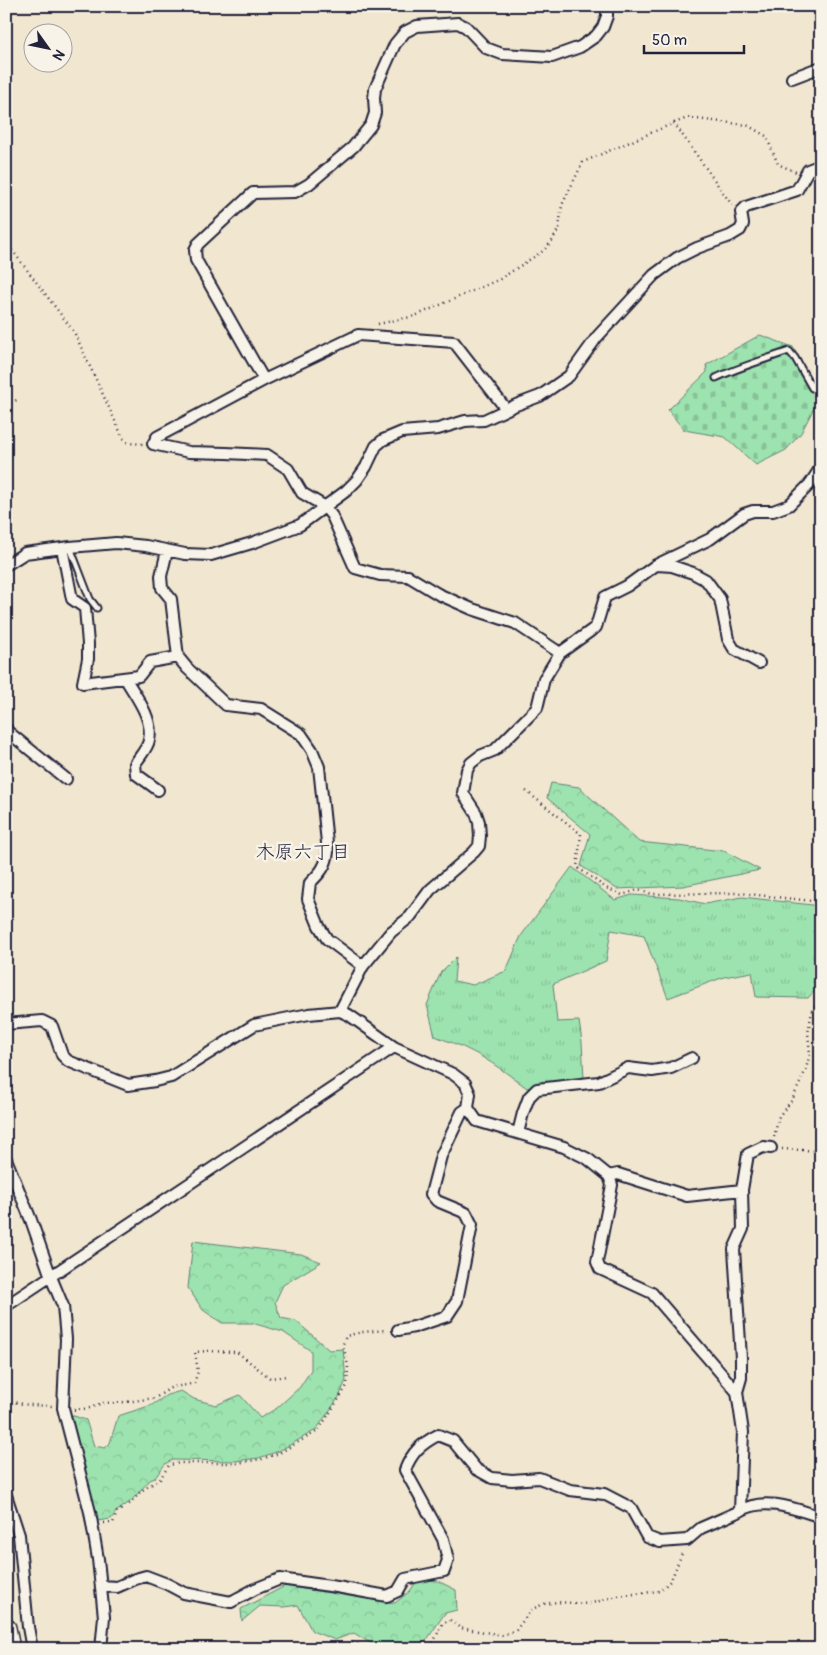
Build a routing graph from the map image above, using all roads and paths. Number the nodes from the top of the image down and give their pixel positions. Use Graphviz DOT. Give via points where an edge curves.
graph roads {
  1 [pos="607,6"];
  2 [pos="821,67"];
  3 [pos="792,78"];
  4 [pos="674,123"];
  5 [pos="821,165"];
  6 [pos="804,176"];
  7 [pos="741,212"];
  8 [pos="6,242"];
  9 [pos="358,335"];
  10 [pos="716,378"];
  11 [pos="264,380"];
  12 [pos="821,380"];
  13 [pos="20,399"];
  14 [pos="6,404"];
  15 [pos="506,409"];
  16 [pos="153,444"];
  17 [pos="821,467"];
  18 [pos="324,506"];
  19 [pos="66,547"];
  20 [pos="167,551"];
  21 [pos="6,564"];
  22 [pos="656,565"];
  23 [pos="97,608"];
  24 [pos="560,653"];
  25 [pos="178,657"];
  26 [pos="759,663"];
  27 [pos="125,678"];
  28 [pos="6,728"];
  29 [pos="66,779"];
  30 [pos="158,790"];
  31 [pos="526,791"];
  32 [pos="821,902"];
  33 [pos="363,966"];
  34 [pos="821,999"];
  35 [pos="340,1011"];
  36 [pos="6,1024"];
  37 [pos="394,1046"];
  38 [pos="692,1058"];
  39 [pos="468,1108"];
  40 [pos="518,1133"];
  41 [pos="771,1148"];
  42 [pos="821,1151"];
  43 [pos="6,1159"];
  44 [pos="609,1176"];
  45 [pos="742,1190"];
  46 [pos="50,1277"];
  47 [pos="6,1306"];
  48 [pos="398,1330"];
  49 [pos="287,1376"];
  50 [pos="737,1392"];
  51 [pos="6,1401"];
  52 [pos="63,1408"];
  53 [pos="7,1502"];
  54 [pos="740,1511"];
  55 [pos="821,1517"];
  56 [pos="92,1524"];
  57 [pos="687,1540"];
  58 [pos="101,1586"];
  59 [pos="6,1619"];
  60 [pos="11,1639"];
  61 [pos="32,1649"];
  62 [pos="101,1649"];
  63 [pos="339,1649"];
  64 [pos="366,1649"];
  65 [pos="425,1649"];
  1 -- 11 [label="street" via="603,27 596,36 580,47 552,57 502,54 486,48 466,27 458,24 417,26 405,32 395,44 374,89 376,113 353,147 295,192 253,193 198,244 196,260"];
  2 -- 3 [label="street"];
  4 -- 6 [label="path" via="688,118 747,125 766,136 778,164"];
  4 -- 7 [label="path" via="734,208"];
  4 -- 9 [label="path" via="583,162 562,205 559,228 543,251 500,279 415,316 360,330"];
  5 -- 6 [label="street" via="808,170"];
  6 -- 7 [label="street" via="797,190 746,207"];
  7 -- 15 [label="street" via="743,224 740,230 677,258 654,275 597,338 569,376 540,396"];
  8 -- 16 [label="path" via="74,332 122,438 128,443"];
  9 -- 11 [label="street"];
  9 -- 15 [label="street" via="454,342"];
  10 -- 12 [label="lane" via="789,351 812,388"];
  11 -- 16 [label="street" via="157,437"];
  13 -- 14 [label="path"];
  15 -- 18 [label="street" via="484,420 402,432 383,440 376,446 357,480"];
  16 -- 18 [label="street" via="189,452 267,456 288,469 302,493"];
  17 -- 22 [label="street" via="810,484 789,504 744,514 710,539"];
  18 -- 20 [label="street" via="300,524 211,555"];
  18 -- 24 [label="street" via="332,516 355,568 380,575 408,576 472,609 515,623"];
  19 -- 20 [label="street" via="116,543"];
  19 -- 21 [label="street" via="25,553"];
  19 -- 23 [label="lane"];
  19 -- 27 [label="street" via="72,599 85,608 88,659 82,683"];
  20 -- 25 [label="street" via="161,576 162,588 171,598"];
  22 -- 24 [label="street" via="605,597 596,627"];
  22 -- 26 [label="street" via="672,566 706,580 720,599 728,639 734,648"];
  24 -- 33 [label="street" via="544,678 537,708 495,750 480,756 467,770 463,793 479,822 479,846 430,890 410,917 391,932"];
  25 -- 27 [label="street" via="150,662 139,676"];
  25 -- 33 [label="street" via="226,705 261,709 301,734 312,750 319,767 328,852 326,863 310,883 308,899 327,939"];
  27 -- 30 [label="street" via="147,718 150,732 149,742 135,764 136,774"];
  28 -- 29 [label="street"];
  31 -- 32 [label="path" via="581,834 577,867 606,888 622,895 638,890 652,894 740,892"];
  33 -- 35 [label="street"];
  34 -- 41 [label="path" via="812,1011 808,1033 810,1054 804,1072 792,1100 779,1116"];
  35 -- 36 [label="street" via="254,1025 171,1077 128,1084 68,1061 62,1055 52,1026 42,1021"];
  35 -- 37 [label="street"];
  37 -- 39 [label="street" via="465,1083 470,1094"];
  37 -- 46 [label="street"];
  38 -- 40 [label="street" via="671,1068 652,1071 628,1068 599,1082 537,1089 529,1097"];
  39 -- 40 [label="street" via="477,1121"];
  39 -- 48 [label="street" via="462,1112 441,1156 431,1194 437,1201 466,1213 472,1225 457,1301 446,1316"];
  40 -- 44 [label="street" via="564,1147 588,1159"];
  41 -- 42 [label="path"];
  41 -- 45 [label="street" via="763,1147 748,1154"];
  43 -- 46 [label="street"];
  44 -- 45 [label="street" via="618,1174 687,1196"];
  44 -- 50 [label="street" via="612,1185 597,1262 600,1269 652,1293"];
  45 -- 50 [label="street" via="743,1229 734,1249 741,1358"];
  46 -- 47 [label="street"];
  46 -- 52 [label="street" via="63,1306 66,1338"];
  48 -- 56 [label="path" via="346,1336 343,1344 348,1366 347,1386 318,1430 262,1459 169,1465 160,1479 117,1512 113,1523"];
  49 -- 52 [label="path" via="270,1378 237,1352 195,1352 198,1372 194,1383 187,1386 172,1387 155,1398 102,1403 80,1410"];
  50 -- 54 [label="street" via="743,1432"];
  51 -- 52 [label="path"];
  52 -- 56 [label="street"];
  53 -- 61 [label="street" via="19,1535"];
  54 -- 55 [label="street" via="749,1506 782,1505"];
  54 -- 57 [label="street" via="701,1528"];
  56 -- 58 [label="street"];
  57 -- 58 [label="street" via="660,1542 647,1537 631,1508 604,1494 570,1490 539,1478 492,1478 476,1468 453,1440 438,1436 424,1442 408,1460 405,1470 443,1539 448,1560 444,1571 405,1579 398,1591 387,1596 280,1579 232,1602 184,1593 146,1576 116,1587"];
  57 -- 65 [label="path" via="671,1580 660,1591 617,1596 590,1604 544,1604 532,1609 516,1630 503,1635 460,1628 450,1620 444,1623 433,1643"];
  58 -- 62 [label="street" via="104,1617"];
  59 -- 60 [label="lane"];
  63 -- 64 [label="path" via="348,1642 356,1642"];
}
